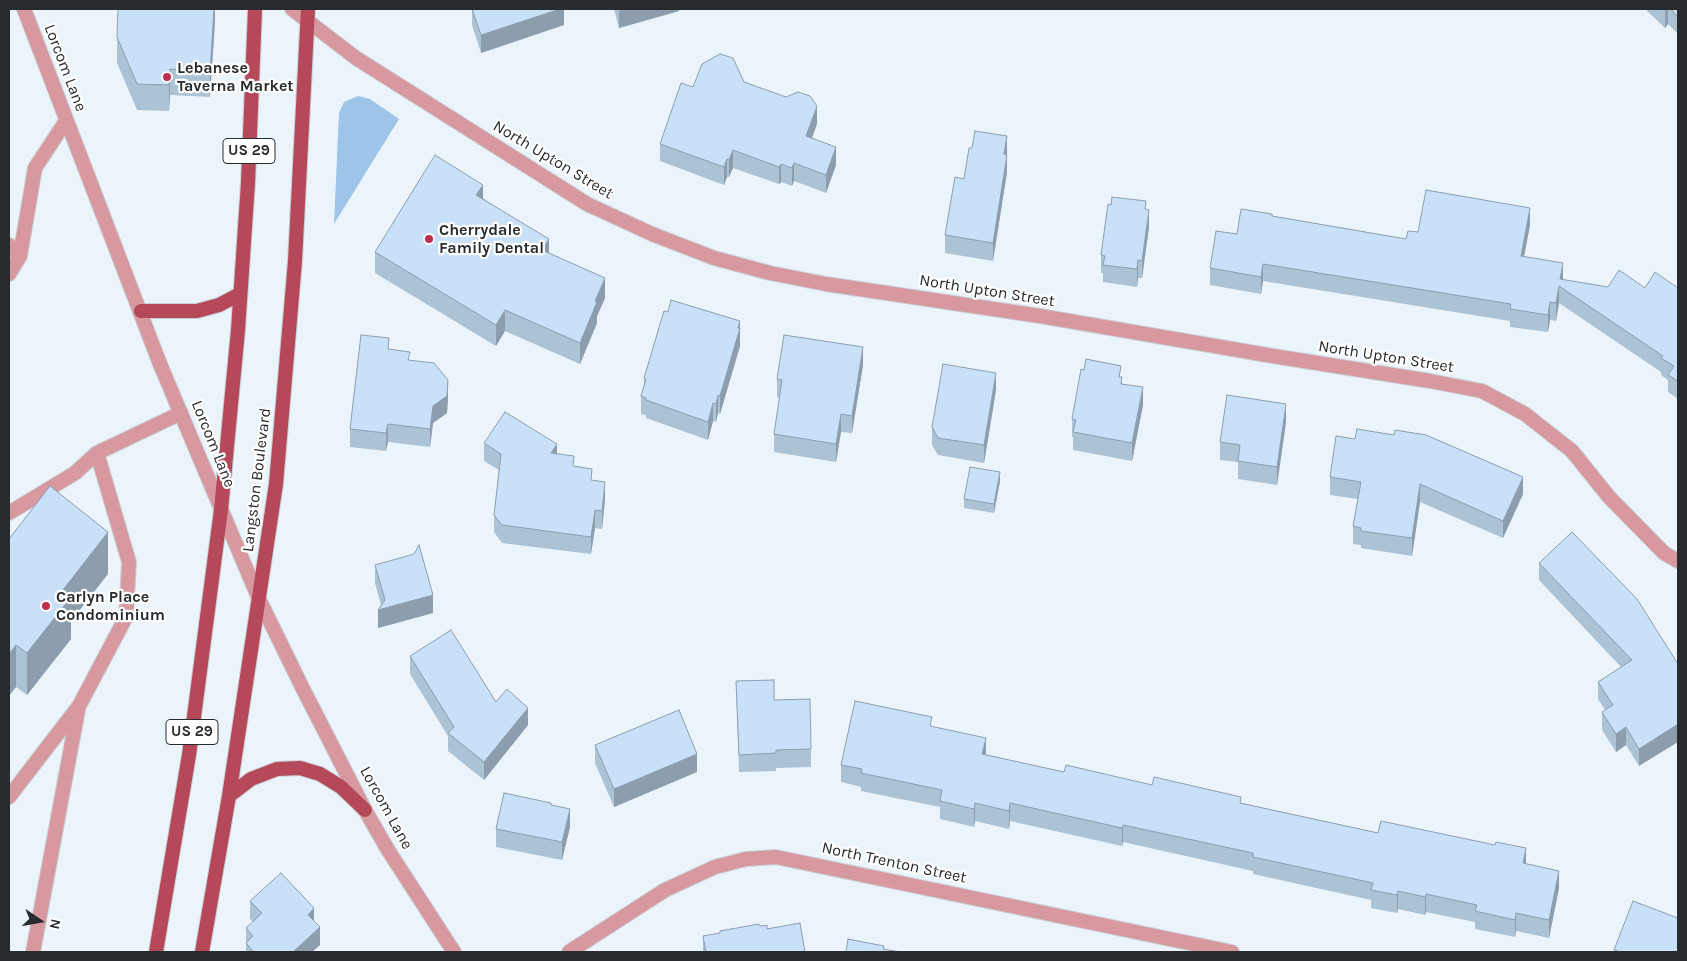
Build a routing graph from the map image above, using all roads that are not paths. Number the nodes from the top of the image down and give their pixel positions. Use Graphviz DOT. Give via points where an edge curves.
graph roads {
  1 [pos="24,9"];
  2 [pos="254,9"];
  3 [pos="292,9"];
  4 [pos="308,15"];
  5 [pos="66,121"];
  6 [pos="9,244"];
  7 [pos="20,256"];
  8 [pos="9,274"];
  9 [pos="240,294"];
  10 [pos="141,311"];
  11 [pos="181,413"];
  12 [pos="97,453"];
  13 [pos="221,510"];
  14 [pos="9,513"];
  15 [pos="1678,561"];
  16 [pos="259,599"];
  17 [pos="78,706"];
  18 [pos="229,796"];
  19 [pos="9,797"];
  20 [pos="365,810"];
  21 [pos="33,952"];
  22 [pos="156,952"];
  23 [pos="202,952"];
  24 [pos="454,952"];
  25 [pos="569,952"];
  26 [pos="1232,952"];
  1 -- 5 [label="street, Lorcom Lane"];
  2 -- 9 [label="main road, Langston Boulevard / US 29" via="248,183"];
  3 -- 4 [label="street, North Upton Street"];
  4 -- 15 [label="street, North Upton Street" via="356,58 587,204 714,258 826,284 1040,316 1482,391 1525,414 1572,451 1609,496 1664,552"];
  4 -- 16 [label="main road, Langston Boulevard / US 29" via="287,365 276,484"];
  5 -- 7 [label="street" via="35,168"];
  5 -- 10 [label="street, Lorcom Lane"];
  6 -- 7 [label="street"];
  7 -- 8 [label="street"];
  9 -- 10 [label="main road" via="219,305 197,310"];
  9 -- 13 [label="main road, Langston Boulevard / US 29"];
  10 -- 11 [label="street, Lorcom Lane"];
  11 -- 12 [label="street"];
  11 -- 13 [label="street, Lorcom Lane"];
  12 -- 14 [label="street" via="75,473"];
  12 -- 17 [label="street" via="129,562 126,617"];
  13 -- 16 [label="street, Lorcom Lane"];
  13 -- 22 [label="main road, Langston Boulevard / US 29" via="189,754"];
  16 -- 18 [label="main road, Langston Boulevard / US 29"];
  16 -- 20 [label="street, Lorcom Lane"];
  17 -- 19 [label="street"];
  17 -- 21 [label="street"];
  18 -- 20 [label="main road" via="251,779 277,769 300,768 320,774 341,787"];
  18 -- 23 [label="main road, Langston Boulevard / US 29"];
  20 -- 24 [label="street, Lorcom Lane"];
  25 -- 26 [label="street, North Trenton Street" via="666,890 715,867 746,859 776,857"];
}
